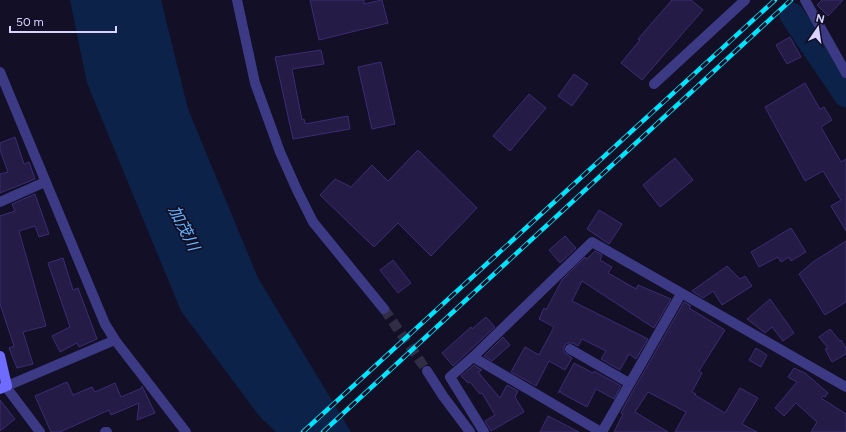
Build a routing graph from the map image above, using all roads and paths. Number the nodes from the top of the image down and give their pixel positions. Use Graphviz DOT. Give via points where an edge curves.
graph roads {
  1 [pos="237,0"];
  2 [pos="745,0"];
  3 [pos="805,0"];
  4 [pos="0,72"];
  5 [pos="846,73"];
  6 [pos="654,84"];
  7 [pos="45,182"];
  8 [pos="0,202"];
  9 [pos="681,294"];
  10 [pos="384,309"];
  11 [pos="114,340"];
  12 [pos="570,349"];
  13 [pos="0,356"];
  14 [pos="473,357"];
  15 [pos="427,371"];
  16 [pos="630,383"];
  17 [pos="2,385"];
  18 [pos="846,388"];
  19 [pos="40,432"];
  20 [pos="186,432"];
  21 [pos="470,432"];
  22 [pos="484,432"];
  23 [pos="602,432"];
  1 -- 10 [label="street" via="255,83 297,190 313,222"];
  2 -- 6 [label="street"];
  3 -- 5 [label="street"];
  4 -- 7 [label="street"];
  7 -- 8 [label="street"];
  7 -- 11 [label="street"];
  9 -- 14 [label="street" via="592,242"];
  9 -- 16 [label="street"];
  9 -- 18 [label="street"];
  11 -- 17 [label="street"];
  11 -- 20 [label="street"];
  12 -- 16 [label="street"];
  13 -- 17 [label="street"];
  14 -- 22 [label="street" via="450,377"];
  14 -- 23 [label="street"];
  15 -- 21 [label="street"];
  16 -- 23 [label="street"];
  17 -- 19 [label="street"];
}
